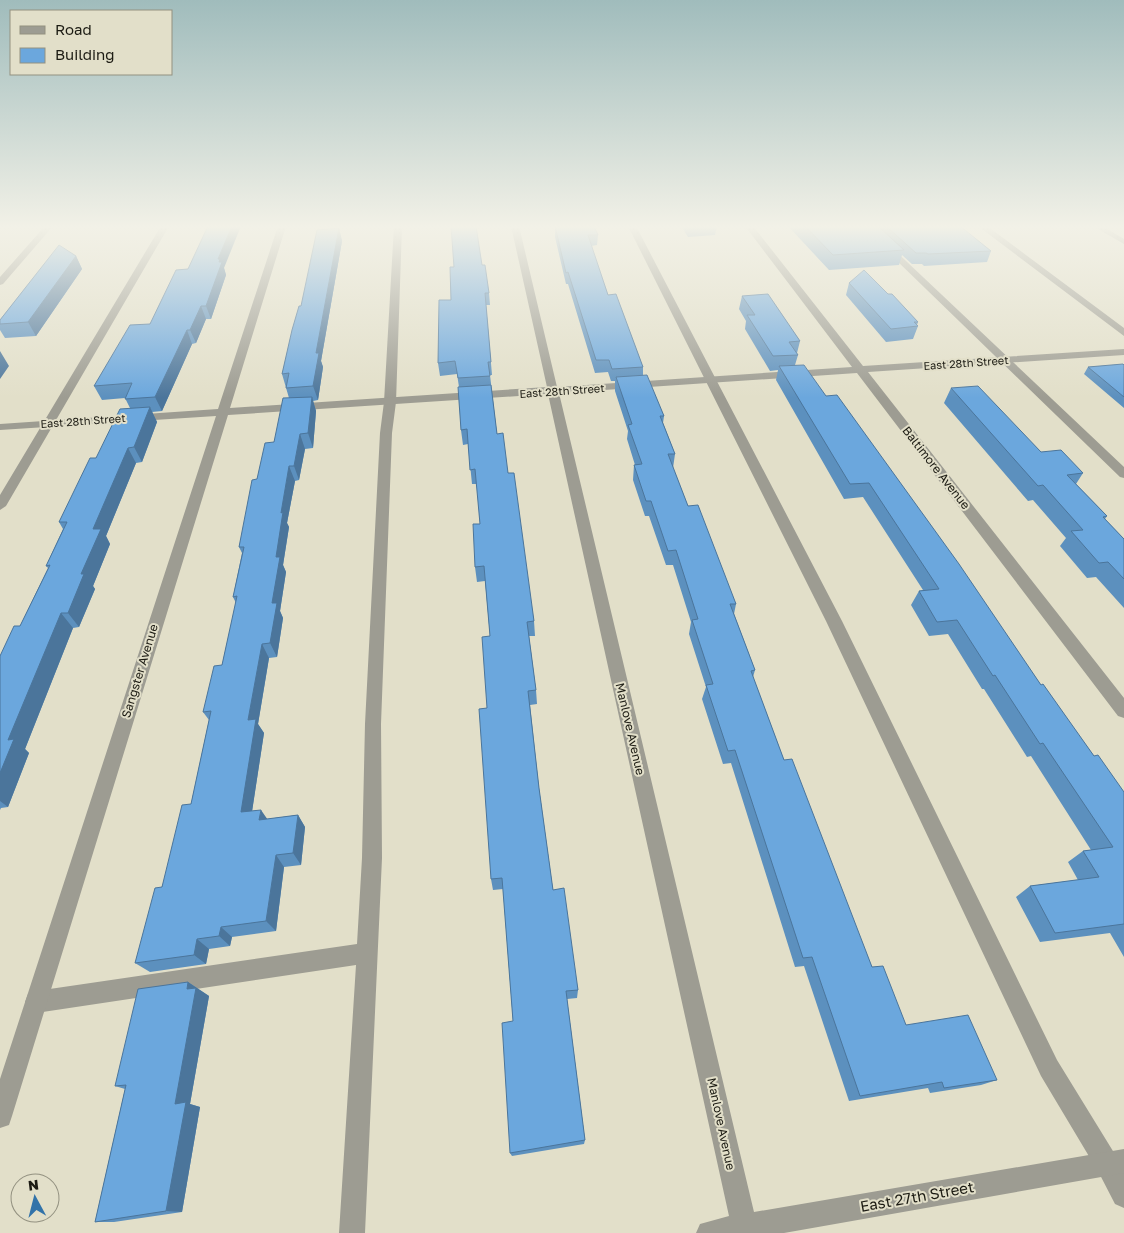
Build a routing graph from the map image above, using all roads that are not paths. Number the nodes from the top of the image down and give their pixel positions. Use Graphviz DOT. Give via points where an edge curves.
graph roads {
  1 [pos="132,284"];
  2 [pos="263,284"];
  3 [pos="395,284"];
  4 [pos="528,284"];
  5 [pos="661,284"];
  6 [pos="794,284"];
  7 [pos="926,284"];
  8 [pos="1058,284"];
  9 [pos="1124,333"];
  10 [pos="1124,352"];
  11 [pos="1006,360"];
  12 [pos="861,370"];
  13 [pos="710,381"];
  14 [pos="553,391"];
  15 [pos="390,402"];
  16 [pos="222,412"];
  17 [pos="50,424"];
  18 [pos="0,427"];
  19 [pos="1124,474"];
  20 [pos="0,506"];
  21 [pos="1124,711"];
  22 [pos="367,954"];
  23 [pos="36,1002"];
  24 [pos="0,1116"];
  25 [pos="1116,1162"];
  26 [pos="1124,1195"];
  27 [pos="746,1230"];
  28 [pos="352,1233"];
  29 [pos="709,1233"];
  1 -- 17 [label="street"];
  2 -- 16 [label="street, Sangster Avenue"];
  3 -- 15 [label="street"];
  4 -- 14 [label="street, Manlove Avenue"];
  5 -- 13 [label="street"];
  6 -- 12 [label="street, Baltimore Avenue"];
  7 -- 11 [label="street"];
  8 -- 9 [label="street"];
  10 -- 11 [label="street, East 28th Street"];
  11 -- 12 [label="street, East 28th Street"];
  11 -- 19 [label="street"];
  12 -- 13 [label="street, East 28th Street"];
  12 -- 21 [label="street, Baltimore Avenue"];
  13 -- 14 [label="street, East 28th Street"];
  13 -- 25 [label="street" via="838,630 1049,1068"];
  14 -- 15 [label="street, East 28th Street"];
  14 -- 27 [label="street, Manlove Avenue"];
  15 -- 16 [label="street, East 28th Street"];
  15 -- 22 [label="street" via="373,724"];
  16 -- 17 [label="street, East 28th Street"];
  16 -- 23 [label="street, Sangster Avenue"];
  17 -- 18 [label="street, East 28th Street"];
  17 -- 20 [label="street"];
  22 -- 23 [label="street"];
  22 -- 28 [label="street"];
  23 -- 24 [label="street, Sangster Avenue"];
  25 -- 26 [label="street"];
  25 -- 27 [label="street, East 27th Street"];
  27 -- 29 [label="street, East 27th Street"];
}
